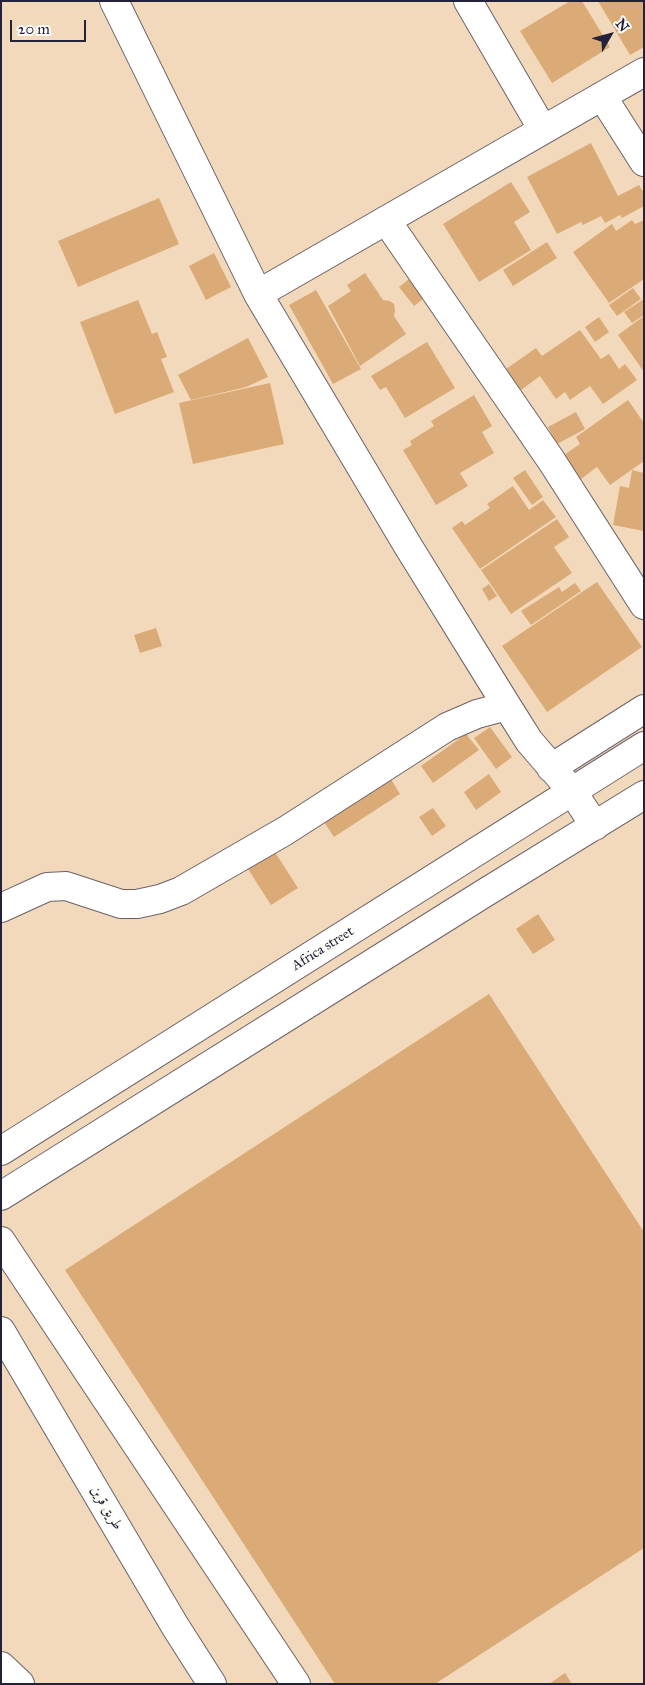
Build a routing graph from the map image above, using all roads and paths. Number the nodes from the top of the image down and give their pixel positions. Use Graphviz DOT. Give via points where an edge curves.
graph roads {
  1 [pos="114,1"];
  2 [pos="468,1"];
  3 [pos="644,72"];
  4 [pos="602,96"];
  5 [pos="543,130"];
  6 [pos="644,162"];
  7 [pos="386,220"];
  8 [pos="258,294"];
  9 [pos="644,605"];
  10 [pos="507,706"];
  11 [pos="644,709"];
  12 [pos="644,746"];
  13 [pos="551,768"];
  14 [pos="572,791"];
  15 [pos="644,795"];
  16 [pos="595,826"];
  17 [pos="1,908"];
  18 [pos="1,1152"];
  19 [pos="1,1196"];
  20 [pos="1,1242"];
  21 [pos="1,1331"];
  22 [pos="1,1666"];
  23 [pos="20,1684"];
  24 [pos="212,1684"];
  25 [pos="296,1684"];
  1 -- 8 [label="street"];
  2 -- 5 [label="street"];
  3 -- 4 [label="street"];
  4 -- 5 [label="street"];
  4 -- 6 [label="street"];
  5 -- 7 [label="street"];
  7 -- 8 [label="street"];
  7 -- 9 [label="street" via="550,460"];
  8 -- 10 [label="street"];
  10 -- 13 [label="street"];
  10 -- 17 [label="street" via="447,727 285,831 181,891 137,904 121,904 66,886 47,887"];
  11 -- 13 [label="street"];
  12 -- 14 [label="street, Africa street"];
  13 -- 14 [label="street"];
  14 -- 16 [label="street"];
  14 -- 18 [label="street, Africa street"];
  15 -- 16 [label="street"];
  16 -- 19 [label="street"];
  20 -- 25 [label="street"];
  21 -- 24 [label="street, طريق قرين"];
  22 -- 23 [label="street"];
}
